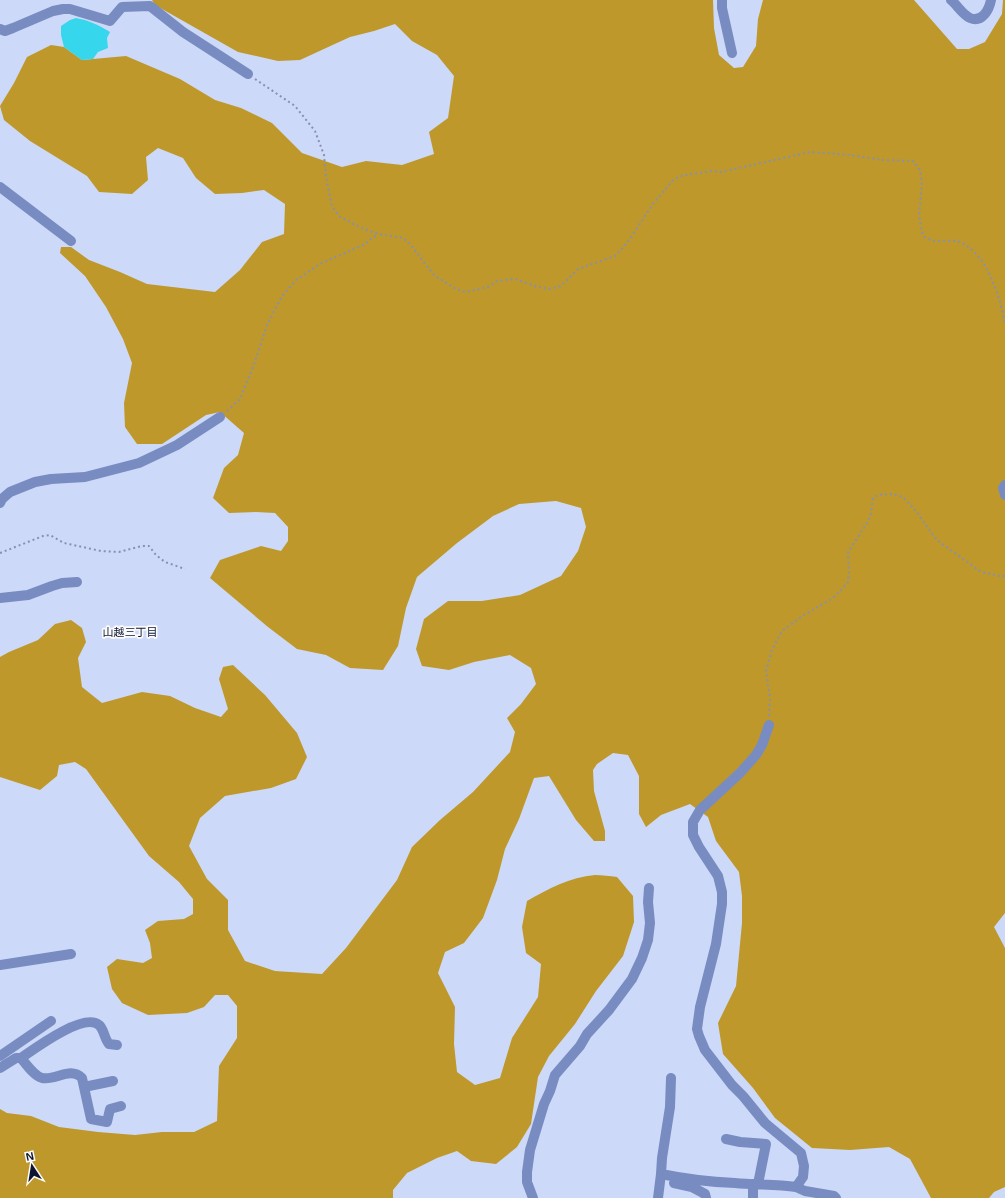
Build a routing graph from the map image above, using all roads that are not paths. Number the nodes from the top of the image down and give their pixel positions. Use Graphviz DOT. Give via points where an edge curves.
graph roads {
  1 [pos="722,0"];
  2 [pos="951,0"];
  3 [pos="991,0"];
  4 [pos="0,28"];
  5 [pos="732,53"];
  6 [pos="248,74"];
  7 [pos="0,187"];
  8 [pos="71,241"];
  9 [pos="220,417"];
  10 [pos="1005,485"];
  11 [pos="1005,495"];
  12 [pos="0,503"];
  13 [pos="77,582"];
  14 [pos="0,598"];
  15 [pos="769,725"];
  16 [pos="649,888"];
  17 [pos="71,954"];
  18 [pos="0,965"];
  19 [pos="51,1021"];
  20 [pos="117,1045"];
  21 [pos="0,1056"];
  22 [pos="21,1058"];
  23 [pos="0,1068"];
  24 [pos="671,1078"];
  25 [pos="113,1081"];
  26 [pos="84,1088"];
  27 [pos="121,1106"];
  28 [pos="726,1139"];
  29 [pos="661,1177"];
  30 [pos="755,1184"];
  31 [pos="796,1187"];
  32 [pos="533,1198"];
  33 [pos="658,1198"];
  34 [pos="706,1198"];
  35 [pos="753,1198"];
  36 [pos="836,1198"];
  1 -- 5 [label="street"];
  2 -- 3 [label="street" via="969,18 977,19 984,15"];
  4 -- 6 [label="street" via="6,31 63,9 110,21 122,7 150,6 183,32"];
  7 -- 8 [label="street"];
  9 -- 12 [label="street" via="177,446 139,463 85,477 35,482 10,492"];
  10 -- 11 [label="street"];
  13 -- 14 [label="street" via="62,583 28,595"];
  15 -- 31 [label="street" via="756,755 700,810 693,822 693,835 718,876 722,892 716,944 700,1006 698,1028 705,1050 732,1085 765,1123 801,1153 803,1177"];
  16 -- 32 [label="street" via="648,940 632,979 555,1075 544,1104 530,1150 527,1172 527,1182"];
  17 -- 18 [label="street"];
  19 -- 21 [label="street"];
  20 -- 22 [label="street" via="109,1044 96,1022 88,1022 66,1029"];
  22 -- 23 [label="street" via="16,1058"];
  22 -- 26 [label="street" via="41,1078 78,1074 82,1078"];
  24 -- 29 [label="street"];
  25 -- 26 [label="street"];
  26 -- 27 [label="street" via="91,1119 107,1122 110,1109"];
  28 -- 30 [label="street" via="766,1144"];
  29 -- 30 [label="street"];
  29 -- 33 [label="street"];
  29 -- 34 [label="street" via="692,1187 705,1194"];
  30 -- 31 [label="street"];
  30 -- 35 [label="street"];
  31 -- 36 [label="street"];
}
